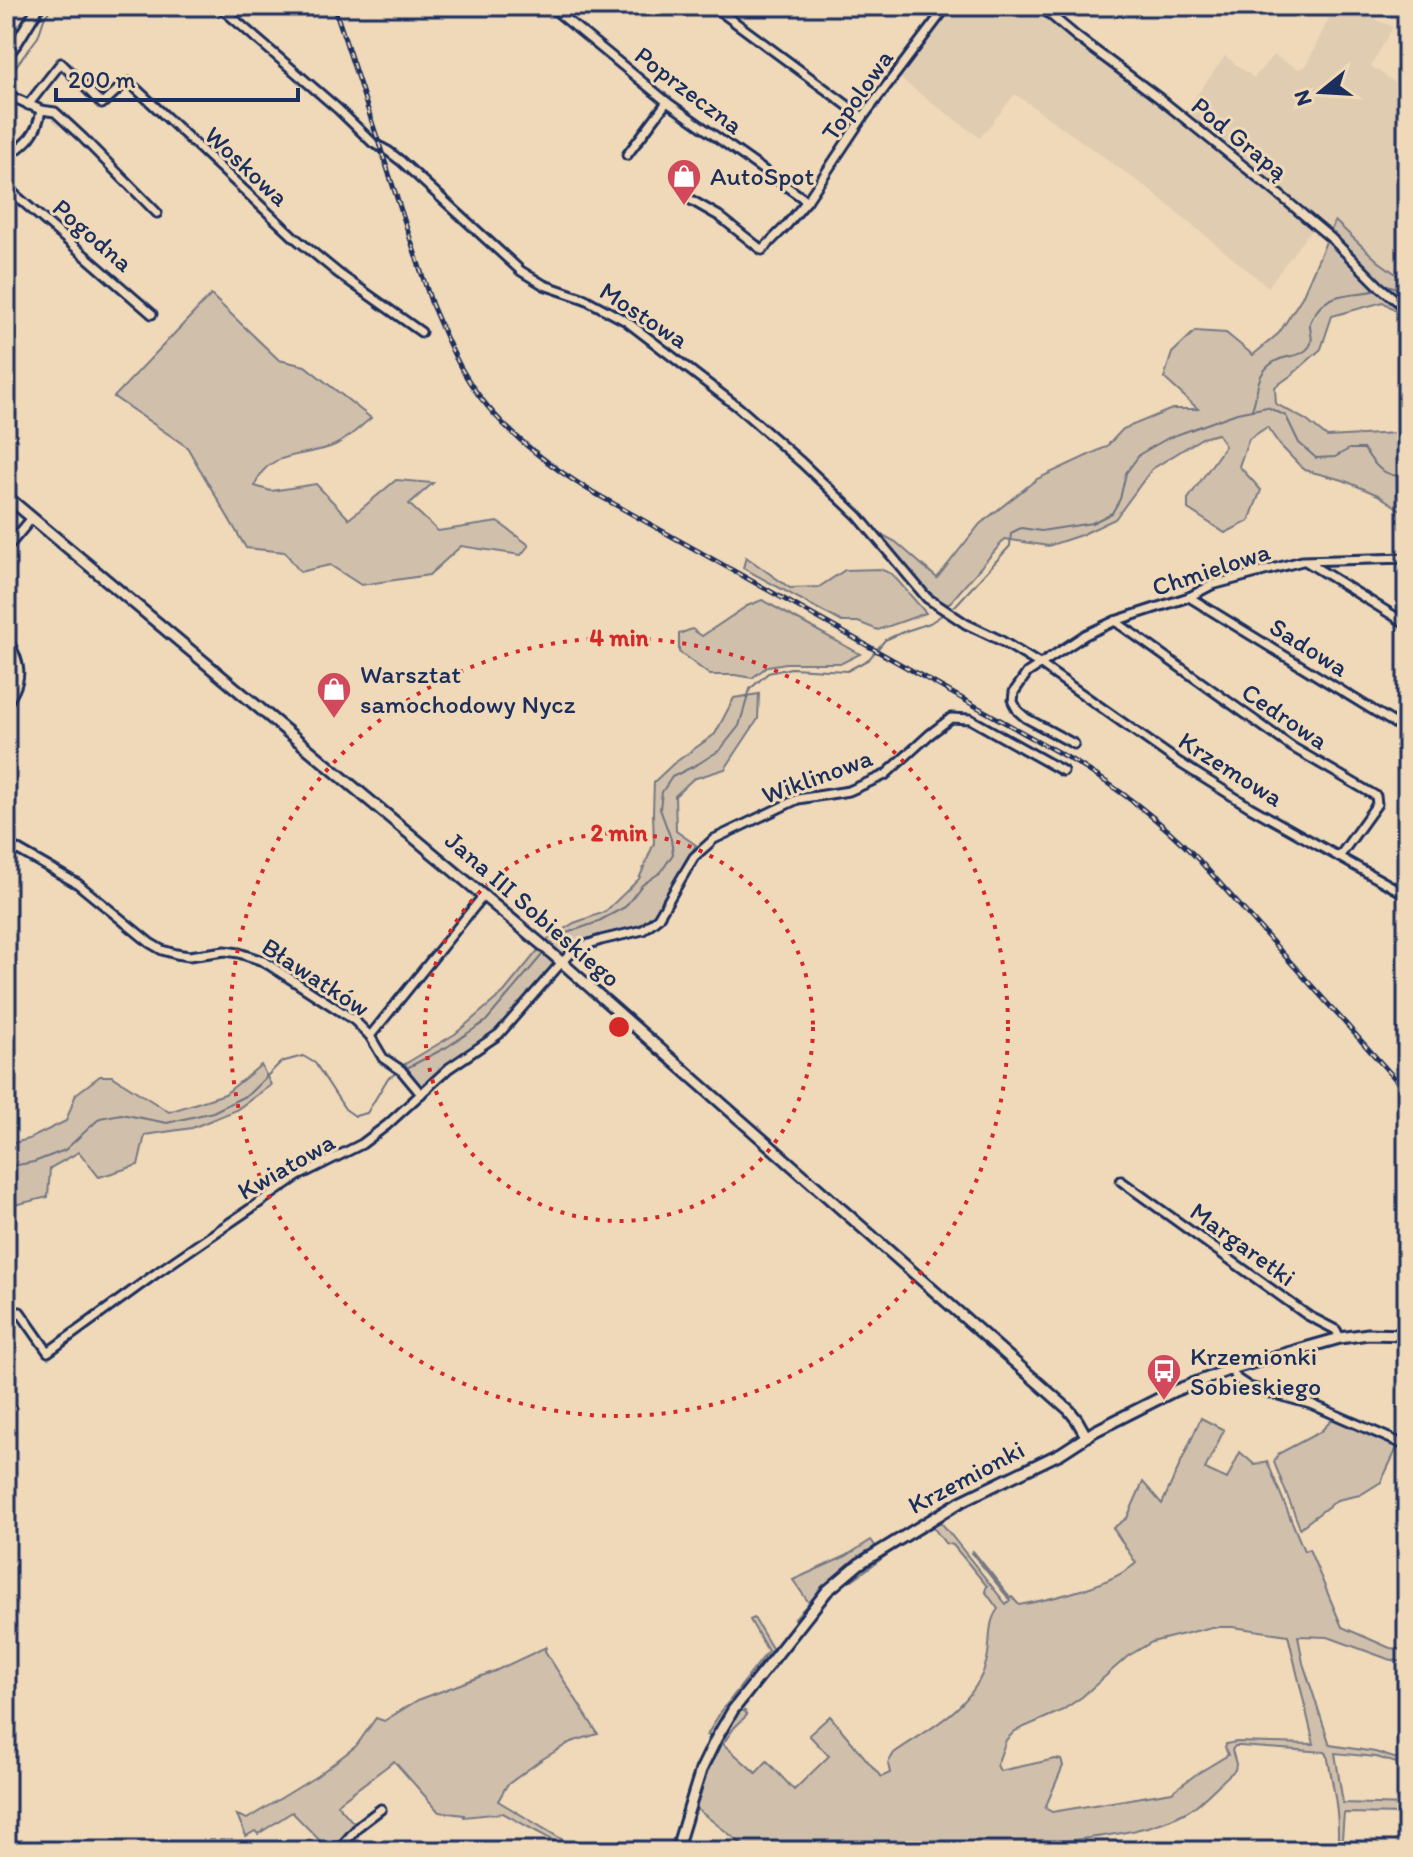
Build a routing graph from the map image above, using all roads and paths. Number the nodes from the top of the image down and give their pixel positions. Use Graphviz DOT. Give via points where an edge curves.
graph roads {
  1 [pos="39,6"];
  2 [pos="219,6"];
  3 [pos="550,6"];
  4 [pos="713,6"];
  5 [pos="947,6"];
  6 [pos="1040,6"];
  7 [pos="6,33"];
  8 [pos="17,42"];
  9 [pos="6,56"];
  10 [pos="6,94"];
  11 [pos="667,102"];
  12 [pos="28,105"];
  13 [pos="41,110"];
  14 [pos="863,117"];
  15 [pos="627,155"];
  16 [pos="6,158"];
  17 [pos="6,187"];
  18 [pos="691,200"];
  19 [pos="807,201"];
  20 [pos="157,213"];
  21 [pos="1407,309"];
  22 [pos="152,314"];
  23 [pos="421,332"];
  24 [pos="6,496"];
  25 [pos="32,518"];
  26 [pos="6,549"];
  27 [pos="1407,558"];
  28 [pos="1305,560"];
  29 [pos="1189,597"];
  30 [pos="1115,621"];
  31 [pos="1407,624"];
  32 [pos="6,636"];
  33 [pos="1041,665"];
  34 [pos="6,704"];
  35 [pos="1407,731"];
  36 [pos="1074,744"];
  37 [pos="1063,771"];
  38 [pos="6,843"];
  39 [pos="1339,857"];
  40 [pos="484,895"];
  41 [pos="1407,895"];
  42 [pos="562,962"];
  43 [pos="370,1036"];
  44 [pos="421,1094"];
  45 [pos="1121,1181"];
  46 [pos="20,1312"];
  47 [pos="1407,1335"];
  48 [pos="1340,1338"];
  49 [pos="1231,1369"];
  50 [pos="1086,1436"];
  51 [pos="1407,1446"];
  52 [pos="381,1809"];
  53 [pos="337,1851"];
  54 [pos="676,1851"];
  1 -- 8 [label="street"];
  2 -- 33 [label="street, Mostowa" via="521,271 626,321 738,407 858,516 927,598"];
  3 -- 11 [label="street, Poprzeczna"];
  4 -- 14 [label="street"];
  5 -- 14 [label="street, Topolowa"];
  6 -- 21 [label="street, Pod Grapą" via="1276,192"];
  7 -- 8 [label="street"];
  8 -- 9 [label="street"];
  10 -- 12 [label="street"];
  11 -- 15 [label="street"];
  11 -- 19 [label="street, Poprzeczna"];
  12 -- 13 [label="street"];
  12 -- 23 [label="street, Woskowa" via="61,63 102,104 129,82 294,237"];
  13 -- 16 [label="street" via="32,137"];
  13 -- 20 [label="street" via="55,112"];
  14 -- 19 [label="street, Topolowa"];
  17 -- 22 [label="street, Pogodna"];
  18 -- 19 [label="street, Topolowa" via="762,250"];
  24 -- 25 [label="street, Jana III Sobieskiego"];
  25 -- 26 [label="street"];
  25 -- 40 [label="street, Jana III Sobieskiego"];
  27 -- 28 [label="street, Chmielowa"];
  28 -- 29 [label="street, Chmielowa" via="1212,585"];
  28 -- 31 [label="street"];
  29 -- 30 [label="street, Chmielowa"];
  29 -- 35 [label="street, Sadowa"];
  30 -- 33 [label="street, Chmielowa"];
  30 -- 39 [label="street, Cedrowa" via="1292,747 1376,796 1377,804"];
  32 -- 34 [label="street" via="17,658 19,680"];
  33 -- 36 [label="street" via="1027,673 1013,702 1026,718"];
  33 -- 39 [label="street, Krzemowa" via="1180,763"];
  37 -- 42 [label="street, Wiklinowa" via="970,719 951,718 885,775 849,791 798,799 714,839 694,857 658,918 643,930 577,948"];
  38 -- 43 [label="street, Bławatków" via="78,884 162,950 189,956 225,951 263,961 335,1006"];
  39 -- 41 [label="street, Krzemowa"];
  40 -- 42 [label="street, Jana III Sobieskiego"];
  40 -- 43 [label="street"];
  42 -- 44 [label="street, Kwiatowa" via="499,1034"];
  42 -- 50 [label="street, Jana III Sobieskiego" via="1069,1410"];
  43 -- 44 [label="street, Bławatków" via="383,1058"];
  44 -- 46 [label="street, Kwiatowa" via="362,1144 298,1176 48,1352"];
  45 -- 48 [label="street, Margaretki" via="1307,1315 1336,1330"];
  47 -- 48 [label="street, Krzemionki"];
  48 -- 49 [label="street, Krzemionki"];
  49 -- 50 [label="street, Krzemionki" via="1167,1394"];
  49 -- 51 [label="street" via="1249,1387 1311,1404"];
  50 -- 54 [label="street, Krzemionki" via="938,1514 868,1557 827,1591 746,1692 716,1739"];
  52 -- 53 [label="street"];
}
